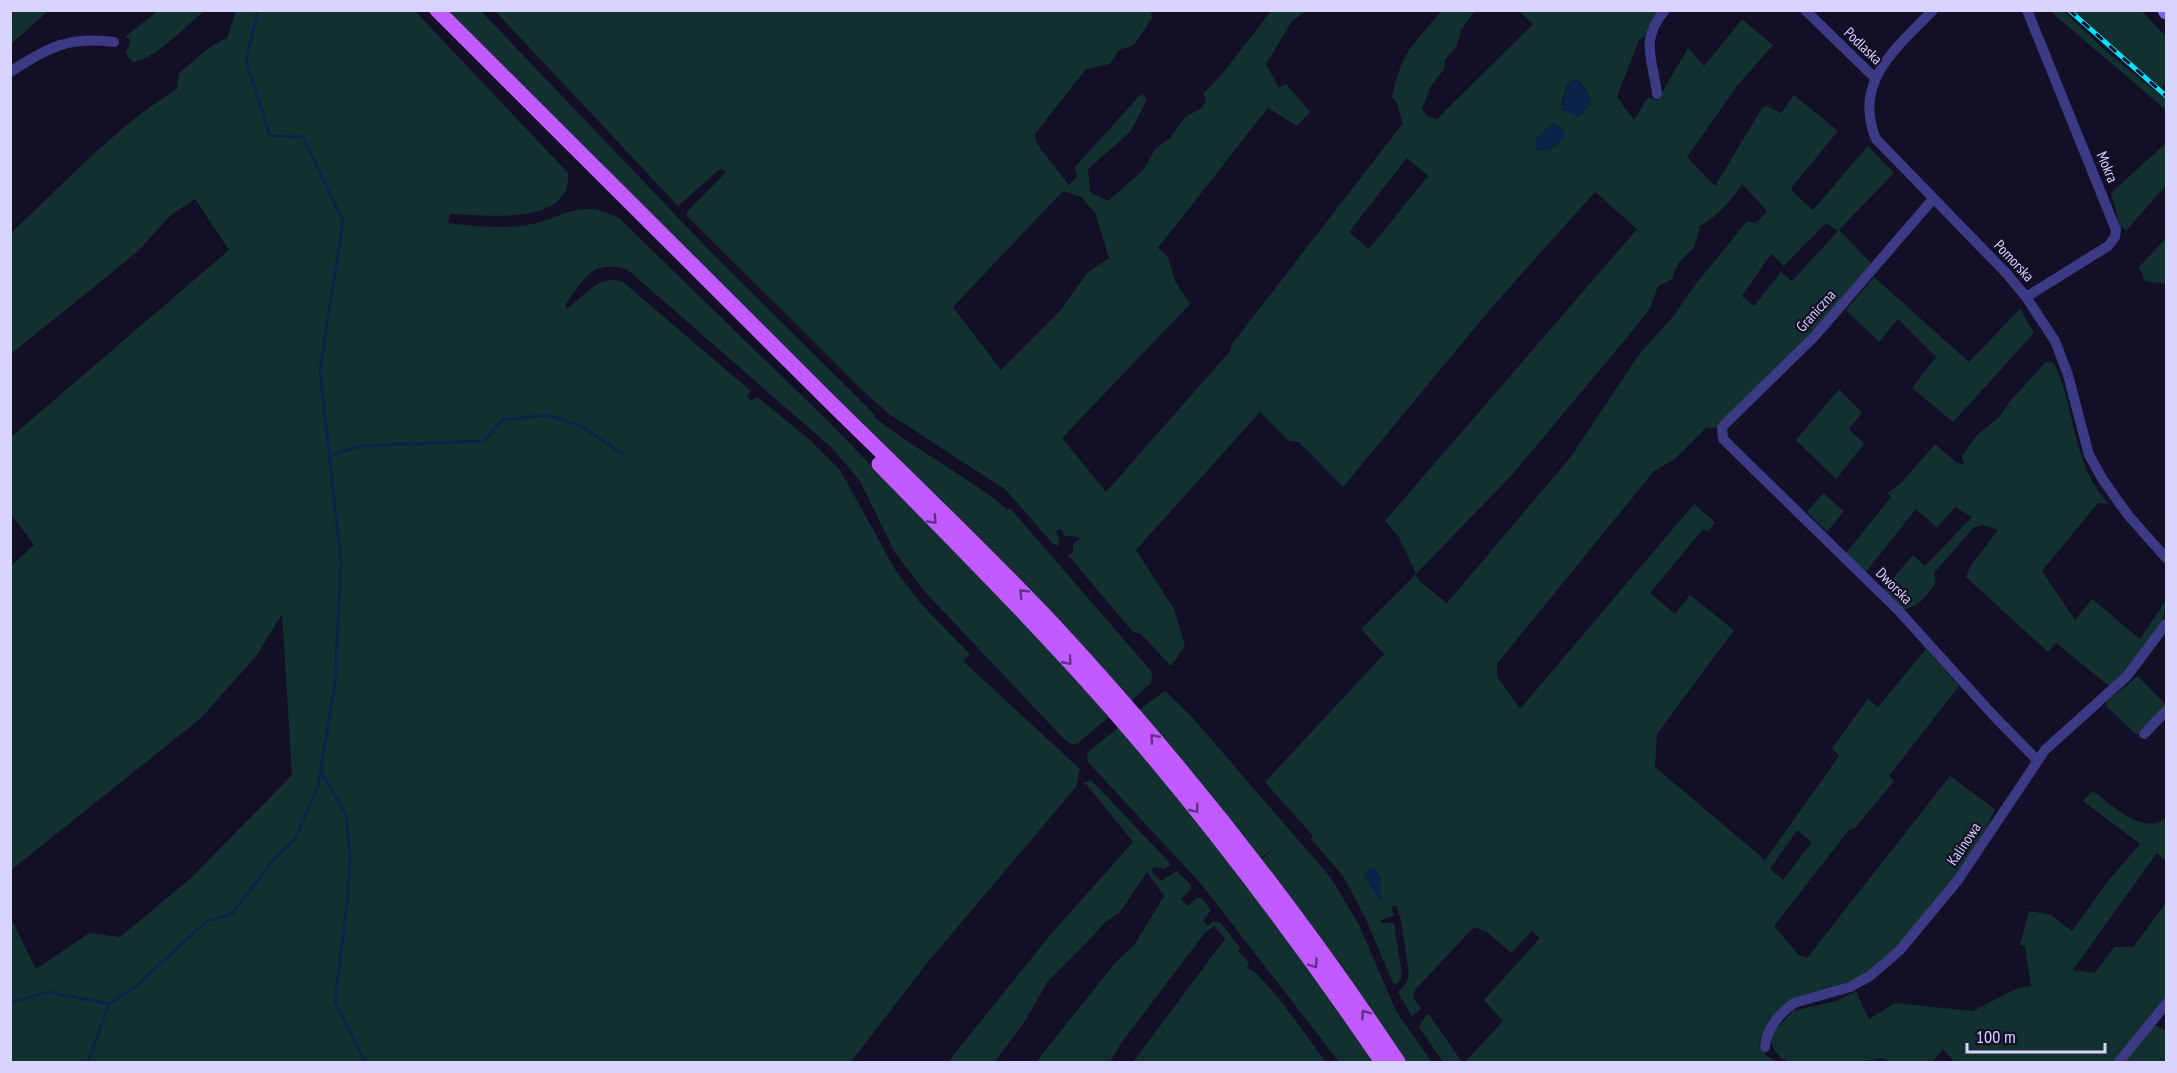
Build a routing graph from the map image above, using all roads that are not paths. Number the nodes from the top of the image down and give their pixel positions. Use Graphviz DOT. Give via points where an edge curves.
graph roads {
  1 [pos="425,10"];
  2 [pos="437,10"];
  3 [pos="1665,10"];
  4 [pos="1805,10"];
  5 [pos="1933,10"];
  6 [pos="2027,10"];
  7 [pos="114,42"];
  8 [pos="10,72"];
  9 [pos="1875,78"];
  10 [pos="1657,94"];
  11 [pos="1933,199"];
  12 [pos="2026,297"];
  13 [pos="1723,439"];
  14 [pos="2166,558"];
  15 [pos="2166,624"];
  16 [pos="2166,711"];
  17 [pos="2144,734"];
  18 [pos="2037,760"];
  19 [pos="2166,1004"];
  20 [pos="1765,1047"];
  21 [pos="1382,1062"];
  22 [pos="1398,1062"];
  23 [pos="2119,1062"];
  1 -- 21 [label="main road, one-way" via="849,433 1082,676 1237,861"];
  22 -- 2 [label="main road, one-way" via="1311,937 1226,826 1066,638"];
  3 -- 10 [label="street" via="1648,41"];
  4 -- 9 [label="street, Podlaska"];
  5 -- 9 [label="street, Pomorska" via="1884,62"];
  6 -- 12 [label="street, Mokra" via="2116,230 2108,246"];
  7 -- 8 [label="street" via="84,39 58,45"];
  9 -- 11 [label="street, Pomorska" via="1870,106 1876,139"];
  11 -- 12 [label="street, Pomorska"];
  11 -- 13 [label="street, Graniczna" via="1814,337 1725,424"];
  12 -- 14 [label="street, Pomorska" via="2060,352 2089,455 2115,498"];
  13 -- 18 [label="street, Dworska" via="1898,610"];
  15 -- 18 [label="street, Kalinowa" via="2127,676"];
  16 -- 17 [label="street"];
  18 -- 20 [label="street, Kalinowa" via="1958,880 1900,950 1870,976 1850,987 1794,1003 1774,1024"];
  19 -- 23 [label="street"];
}
